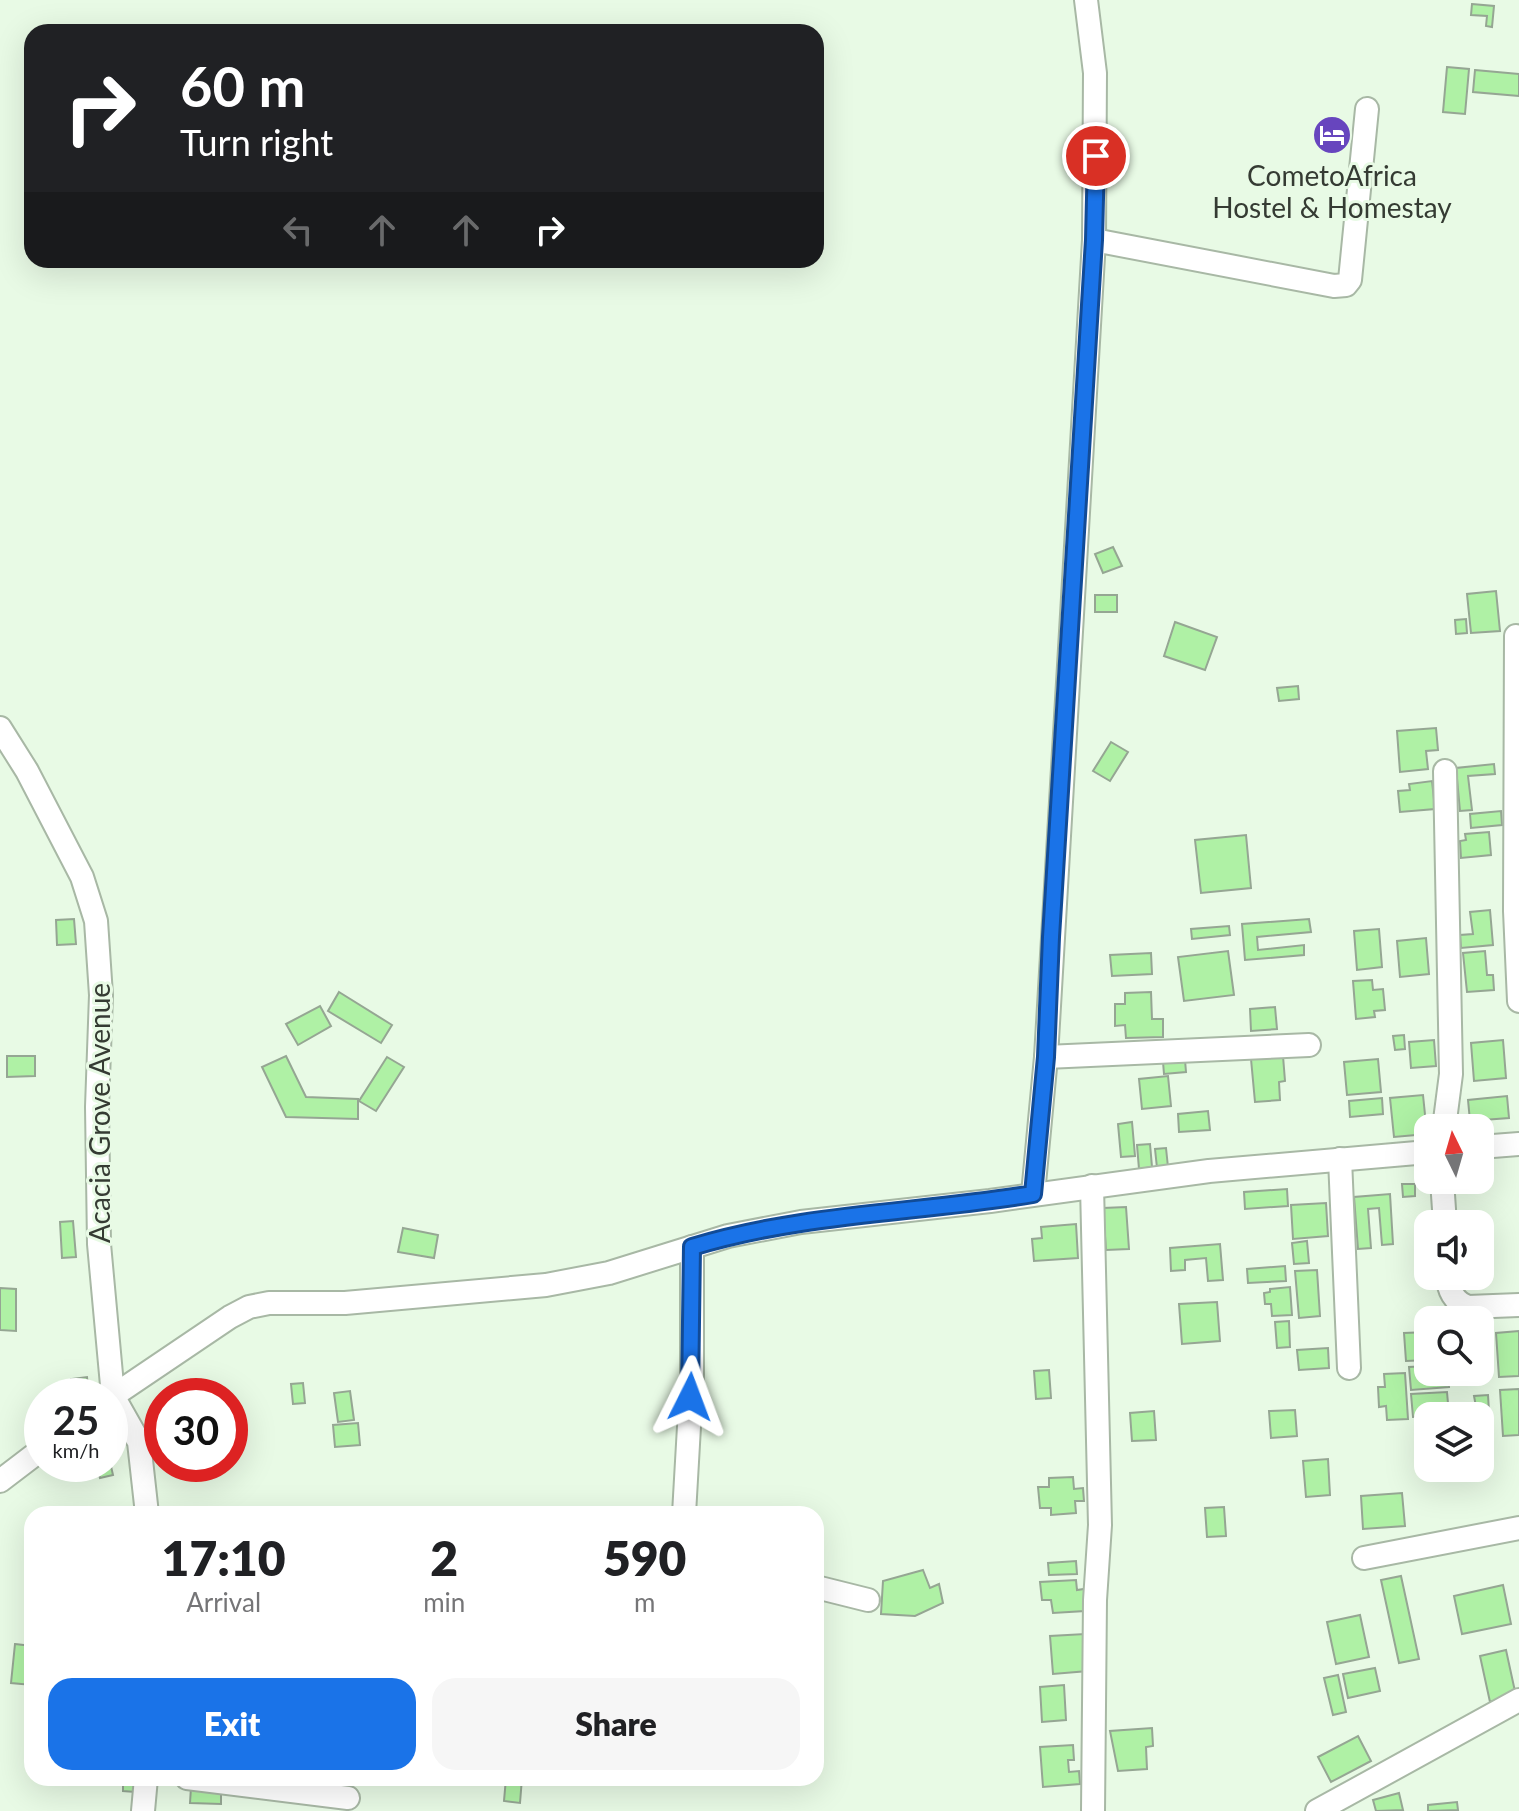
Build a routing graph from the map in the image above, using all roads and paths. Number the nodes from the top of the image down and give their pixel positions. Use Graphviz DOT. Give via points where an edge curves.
graph roads {
  1 [pos="1086,0"];
  2 [pos="1367,109"];
  3 [pos="1094,240"];
  4 [pos="1516,636"];
  5 [pos="0,728"];
  6 [pos="1445,771"];
  7 [pos="1517,911"];
  8 [pos="1519,1001"];
  9 [pos="1309,1045"];
  10 [pos="1046,1057"];
  11 [pos="1446,1114"];
  12 [pos="1519,1144"];
  13 [pos="1494,1146"];
  14 [pos="1414,1153"];
  15 [pos="1340,1159"];
  16 [pos="1092,1186"];
  17 [pos="1033,1194"];
  18 [pos="692,1247"];
  19 [pos="1451,1290"];
  20 [pos="1519,1305"];
  21 [pos="1349,1368"];
  22 [pos="110,1378"];
  23 [pos="128,1386"];
  24 [pos="128,1424"];
  25 [pos="24,1463"];
  26 [pos="0,1481"];
  27 [pos="146,1506"];
  28 [pos="684,1506"];
  29 [pos="1519,1528"];
  30 [pos="1364,1558"];
  31 [pos="824,1589"];
  32 [pos="868,1600"];
  33 [pos="1519,1700"];
  34 [pos="145,1786"];
  35 [pos="251,1786"];
  36 [pos="348,1798"];
  37 [pos="143,1811"];
  38 [pos="1093,1811"];
  39 [pos="1317,1811"];
  1 -- 3 [label="street" via="1095,73"];
  2 -- 3 [label="street" via="1346,285"];
  3 -- 10 [label="street"];
  4 -- 7 [label="street"];
  5 -- 22 [label="street, Acacia Grove Avenue" via="82,877 96,921 101,995 99,1244"];
  6 -- 11 [label="street" via="1451,1074"];
  7 -- 8 [label="street"];
  9 -- 10 [label="street"];
  10 -- 17 [label="street"];
  12 -- 13 [label="street"];
  14 -- 15 [label="street"];
  15 -- 16 [label="street"];
  15 -- 21 [label="street"];
  16 -- 17 [label="street"];
  16 -- 38 [label="street" via="1100,1525"];
  17 -- 18 [label="street" via="801,1222"];
  18 -- 23 [label="street" via="609,1273 546,1285 249,1307"];
  18 -- 28 [label="street"];
  19 -- 20 [label="street" via="1468,1307"];
  24 -- 27 [label="street, Acacia Grove Avenue" via="139,1442"];
  25 -- 26 [label="street"];
  29 -- 30 [label="street"];
  31 -- 32 [label="street"];
  33 -- 39 [label="street"];
  34 -- 37 [label="street"];
  35 -- 36 [label="street"];
}
